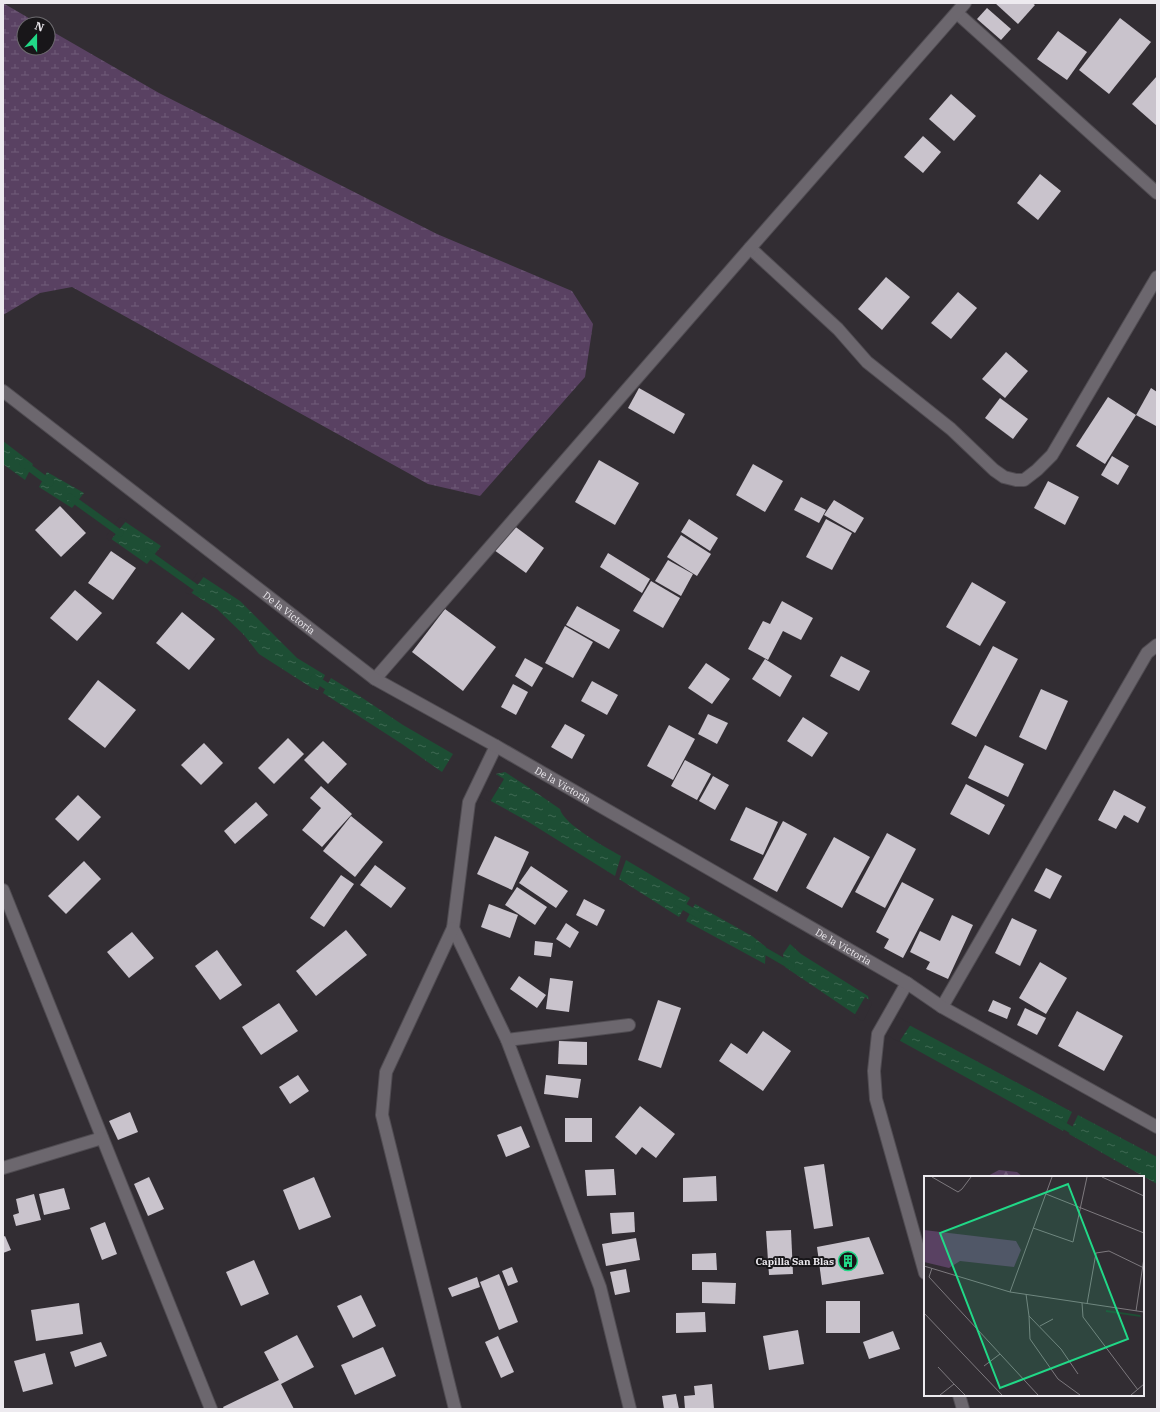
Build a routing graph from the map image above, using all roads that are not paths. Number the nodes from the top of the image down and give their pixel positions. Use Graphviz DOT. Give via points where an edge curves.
graph roads {
  1 [pos="965,3"];
  2 [pos="957,13"];
  3 [pos="1157,192"];
  4 [pos="750,248"];
  5 [pos="1157,277"];
  6 [pos="3,391"];
  7 [pos="1157,645"];
  8 [pos="375,679"];
  9 [pos="496,746"];
  10 [pos="3,890"];
  11 [pos="453,928"];
  12 [pos="907,983"];
  13 [pos="942,1006"];
  14 [pos="629,1025"];
  15 [pos="507,1040"];
  16 [pos="1157,1127"];
  17 [pos="102,1138"];
  18 [pos="3,1168"];
  19 [pos="924,1269"];
  20 [pos="959,1396"];
  21 [pos="211,1409"];
  22 [pos="455,1409"];
  23 [pos="630,1409"];
  24 [pos="963,1409"];
  1 -- 2 [label="street"];
  2 -- 3 [label="street"];
  2 -- 4 [label="street"];
  4 -- 5 [label="street" via="838,329 867,362 951,429 994,470 1004,477 1016,480 1024,480 1052,455"];
  4 -- 8 [label="street"];
  6 -- 8 [label="street, De la Victoria"];
  7 -- 13 [label="street" via="1147,653"];
  8 -- 9 [label="street, De la Victoria"];
  9 -- 11 [label="street" via="469,802"];
  9 -- 12 [label="street, De la Victoria"];
  10 -- 17 [label="street"];
  11 -- 15 [label="street"];
  11 -- 22 [label="street" via="386,1072 382,1115"];
  12 -- 13 [label="street, De la Victoria"];
  12 -- 19 [label="street" via="878,1034 874,1072 876,1099"];
  13 -- 16 [label="street, De la Victoria"];
  14 -- 15 [label="street"];
  15 -- 23 [label="street" via="600,1287"];
  17 -- 18 [label="street"];
  17 -- 21 [label="street"];
  20 -- 24 [label="street"];
}
